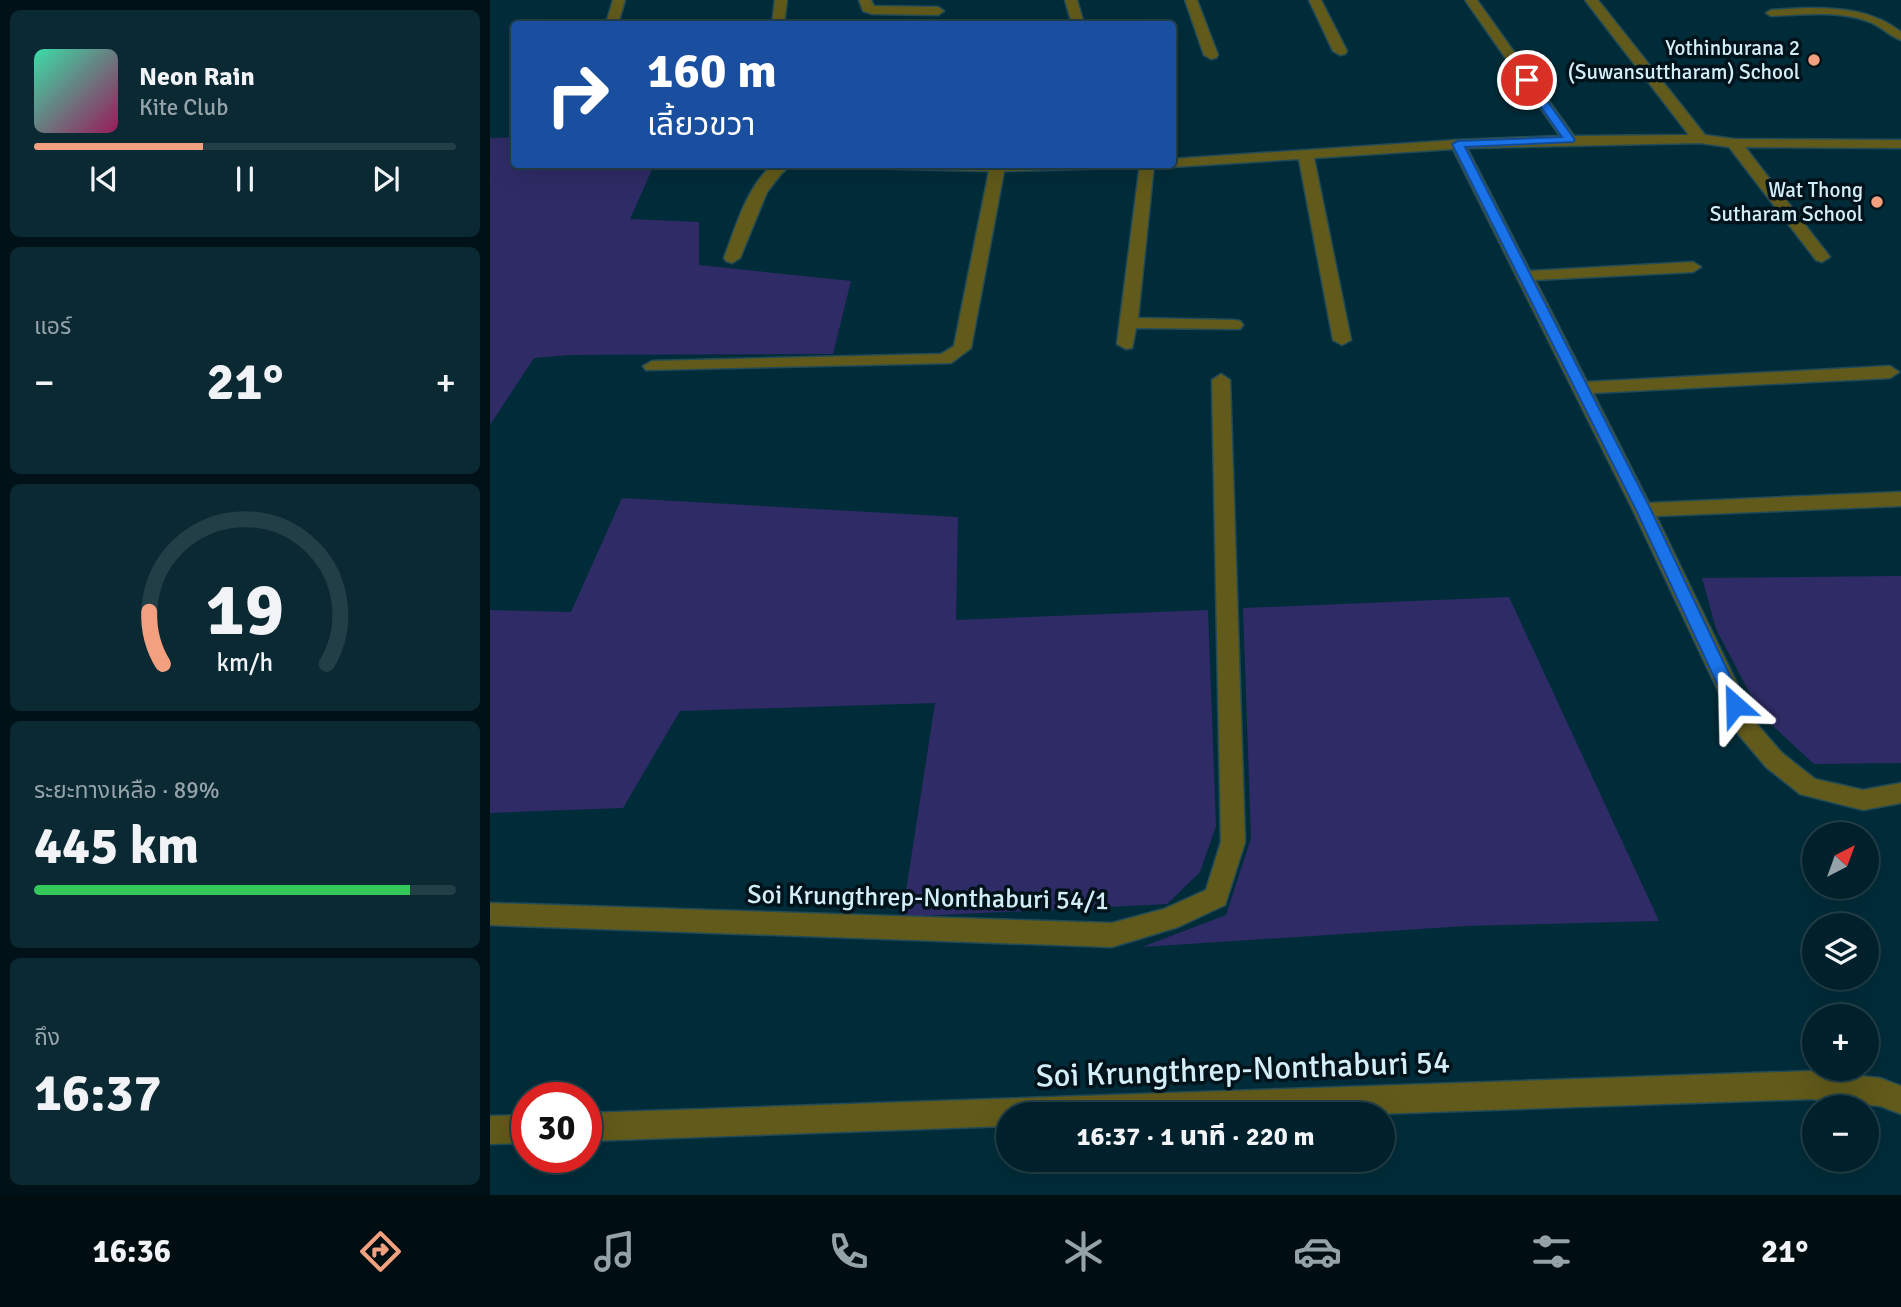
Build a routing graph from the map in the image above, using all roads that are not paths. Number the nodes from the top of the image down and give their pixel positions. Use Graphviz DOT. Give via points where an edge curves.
graph roads {
  1 [pos="619,0"];
  2 [pos="781,0"];
  3 [pos="865,0"];
  4 [pos="1071,0"];
  5 [pos="1191,0"];
  6 [pos="1315,0"];
  7 [pos="1471,0"];
  8 [pos="1591,0"];
  9 [pos="938,11"];
  10 [pos="1771,13"];
  11 [pos="612,21"];
  12 [pos="778,21"];
  13 [pos="1077,21"];
  14 [pos="1901,37"];
  15 [pos="1340,51"];
  16 [pos="1211,55"];
  17 [pos="1700,139"];
  18 [pos="1570,140"];
  19 [pos="1458,144"];
  20 [pos="1734,144"];
  21 [pos="1901,144"];
  22 [pos="1306,155"];
  23 [pos="1176,163"];
  24 [pos="777,168"];
  25 [pos="997,168"];
  26 [pos="1147,168"];
  27 [pos="1822,257"];
  28 [pos="732,258"];
  29 [pos="1693,267"];
  30 [pos="1523,275"];
  31 [pos="1128,323"];
  32 [pos="1234,325"];
  33 [pos="1342,340"];
  34 [pos="1126,344"];
  35 [pos="652,366"];
  36 [pos="1890,372"];
  37 [pos="1221,380"];
  38 [pos="1579,388"];
  39 [pos="1901,499"];
  40 [pos="1643,510"];
  41 [pos="1901,793"];
  42 [pos="490,914"];
  43 [pos="1901,1100"];
  44 [pos="602,1125"];
  45 [pos="511,1129"];
  46 [pos="490,1130"];
  1 -- 11 [label="street"];
  2 -- 12 [label="street"];
  3 -- 9 [label="street" via="866,8 872,10"];
  4 -- 13 [label="street"];
  5 -- 16 [label="street"];
  6 -- 15 [label="street"];
  7 -- 18 [label="street"];
  8 -- 17 [label="street"];
  10 -- 14 [label="lane" via="1848,12 1884,23"];
  17 -- 18 [label="street"];
  17 -- 20 [label="street"];
  18 -- 19 [label="street"];
  19 -- 22 [label="street"];
  19 -- 30 [label="street"];
  20 -- 21 [label="street"];
  20 -- 27 [label="street"];
  22 -- 23 [label="street"];
  22 -- 33 [label="street"];
  24 -- 28 [label="street" via="756,199"];
  25 -- 35 [label="street" via="962,348 945,359"];
  26 -- 31 [label="street"];
  29 -- 30 [label="street"];
  30 -- 38 [label="street"];
  31 -- 32 [label="street"];
  31 -- 34 [label="street"];
  36 -- 38 [label="street"];
  37 -- 42 [label="street, Soi Krungthrep-Nonthaburi 54/1" via="1233,842 1216,897 1169,919 1112,935"];
  38 -- 40 [label="street"];
  39 -- 40 [label="street"];
  40 -- 41 [label="street" via="1747,729 1774,760 1808,787 1863,800"];
  43 -- 44 [label="street, Soi Krungthrep-Nonthaburi 54" via="1880,1092 1811,1085"];
  45 -- 46 [label="street"];
}
